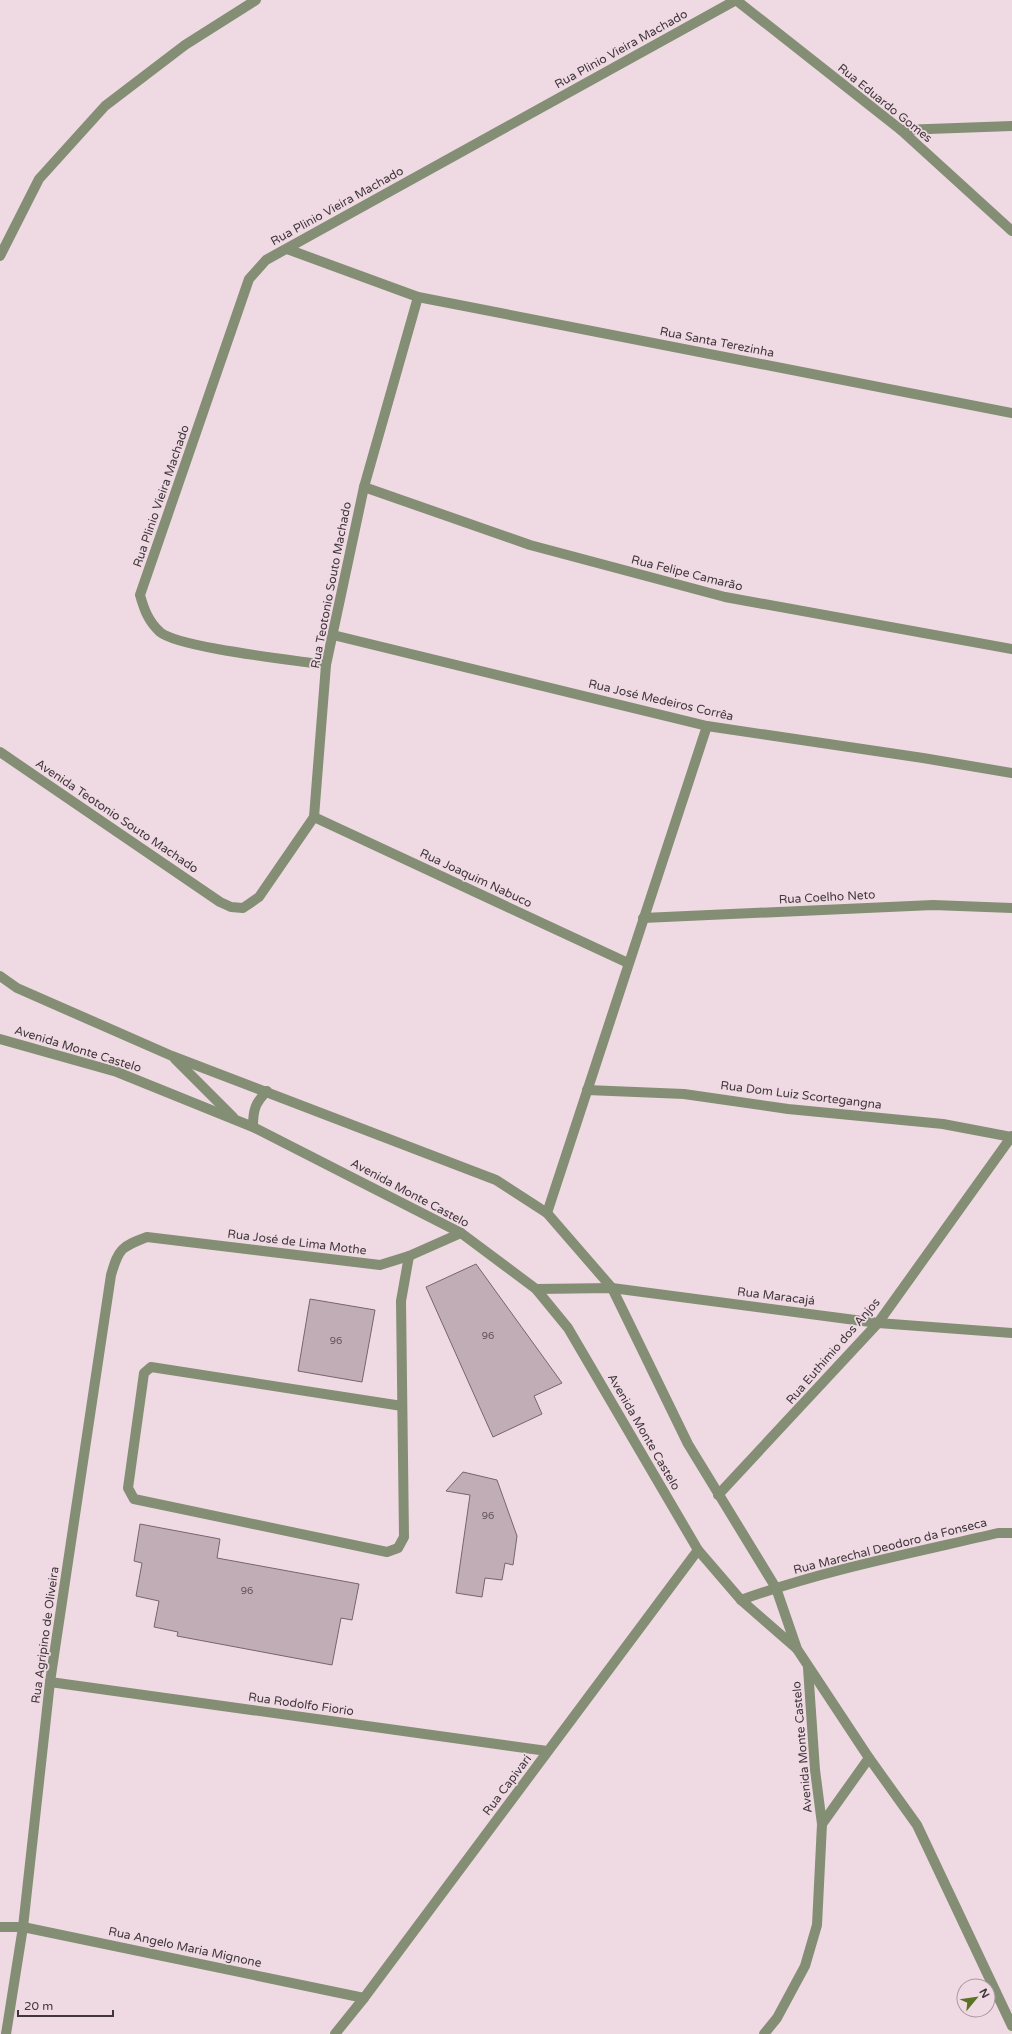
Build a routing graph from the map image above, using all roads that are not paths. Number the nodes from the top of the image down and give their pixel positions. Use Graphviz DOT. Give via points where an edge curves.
graph roads {
  1 [pos="256,0"];
  2 [pos="736,0"];
  3 [pos="1012,126"];
  4 [pos="901,130"];
  5 [pos="1012,231"];
  6 [pos="287,249"];
  7 [pos="0,256"];
  8 [pos="418,297"];
  9 [pos="1012,413"];
  10 [pos="364,487"];
  11 [pos="333,635"];
  12 [pos="1012,649"];
  13 [pos="326,664"];
  14 [pos="707,726"];
  15 [pos="0,752"];
  16 [pos="1012,773"];
  17 [pos="314,817"];
  18 [pos="220,902"];
  19 [pos="1012,908"];
  20 [pos="643,918"];
  21 [pos="628,963"];
  22 [pos="0,976"];
  23 [pos="0,1039"];
  24 [pos="172,1056"];
  25 [pos="587,1090"];
  26 [pos="267,1091"];
  27 [pos="236,1121"];
  28 [pos="253,1127"];
  29 [pos="1012,1137"];
  30 [pos="547,1213"];
  31 [pos="461,1233"];
  32 [pos="126,1245"];
  33 [pos="409,1256"];
  34 [pos="612,1288"];
  35 [pos="536,1290"];
  36 [pos="878,1323"];
  37 [pos="1012,1333"];
  38 [pos="402,1406"];
  39 [pos="718,1495"];
  40 [pos="1012,1532"];
  41 [pos="698,1550"];
  42 [pos="776,1588"];
  43 [pos="741,1600"];
  44 [pos="797,1649"];
  45 [pos="808,1667"];
  46 [pos="50,1682"];
  47 [pos="547,1751"];
  48 [pos="869,1758"];
  49 [pos="822,1824"];
  50 [pos="0,1927"];
  51 [pos="23,1927"];
  52 [pos="364,1998"];
  53 [pos="1012,2026"];
  54 [pos="6,2034"];
  55 [pos="335,2034"];
  56 [pos="764,2034"];
  1 -- 7 [label="street" via="185,45 105,106 39,179"];
  2 -- 4 [label="street, Rua Eduardo Gomes"];
  2 -- 6 [label="street, Rua Plinio Vieira Machado"];
  3 -- 4 [label="street"];
  4 -- 5 [label="street, Rua Eduardo Gomes"];
  6 -- 8 [label="street, Rua Santa Terezinha"];
  6 -- 13 [label="street, Rua Plinio Vieira Machado" via="266,260 249,279 140,595 146,616 161,632 190,644"];
  8 -- 9 [label="street, Rua Santa Terezinha"];
  8 -- 10 [label="street, Rua Teotonio Souto Machado"];
  10 -- 11 [label="street, Rua Teotonio Souto Machado"];
  10 -- 12 [label="street, Rua Felipe Camarão" via="530,544 724,597"];
  11 -- 13 [label="street, Rua Teotonio Souto Machado"];
  11 -- 14 [label="street, Rua José Medeiros Corrêa"];
  13 -- 17 [label="street, Rua Teotonio Souto Machado"];
  14 -- 16 [label="street, Rua José Medeiros Corrêa"];
  14 -- 20 [label="street"];
  15 -- 18 [label="street, Avenida Teotonio Souto Machado"];
  17 -- 18 [label="street, Rua Teotonio Souto Machado" via="259,898 243,908"];
  17 -- 21 [label="street, Rua Joaquim Nabuco"];
  19 -- 20 [label="street, Rua Coelho Neto" via="933,905"];
  20 -- 21 [label="street"];
  21 -- 25 [label="street"];
  22 -- 24 [label="street" via="17,988"];
  23 -- 27 [label="street, Avenida Monte Castelo" via="116,1072"];
  24 -- 26 [label="street"];
  24 -- 27 [label="street"];
  25 -- 29 [label="street, Rua Dom Luiz Scortegangna" via="684,1094 788,1109 943,1124"];
  25 -- 30 [label="street"];
  26 -- 28 [label="street" via="255,1104"];
  26 -- 30 [label="street" via="496,1180"];
  27 -- 28 [label="street, Avenida Monte Castelo"];
  28 -- 31 [label="street, Avenida Monte Castelo"];
  29 -- 36 [label="street, Rua Euthimio dos Anjos"];
  30 -- 34 [label="street"];
  31 -- 33 [label="street, Rua José de Lima Mothe"];
  31 -- 35 [label="street, Avenida Monte Castelo"];
  32 -- 33 [label="street, Rua José de Lima Mothe" via="147,1236 380,1265"];
  32 -- 46 [label="street, Rua Agripino de Oliveira" via="117,1255 112,1275"];
  33 -- 38 [label="street" via="401,1301"];
  34 -- 35 [label="street, Rua Maracajá"];
  34 -- 36 [label="street, Rua Maracajá"];
  34 -- 39 [label="street" via="688,1444"];
  35 -- 41 [label="street, Avenida Monte Castelo" via="568,1328"];
  36 -- 37 [label="street, Rua Maracajá"];
  36 -- 39 [label="street, Rua Euthimio dos Anjos"];
  38 -- 38 [label="street" via="404,1537 398,1548 387,1552 134,1499 128,1488 144,1373 151,1367"];
  39 -- 42 [label="street"];
  40 -- 42 [label="street, Rua Marechal Deodoro da Fonseca" via="896,1557"];
  41 -- 43 [label="street, Avenida Monte Castelo"];
  41 -- 47 [label="street, Rua Capivari"];
  42 -- 43 [label="street, Rua Marechal Deodoro da Fonseca"];
  42 -- 44 [label="street"];
  43 -- 44 [label="street, Avenida Monte Castelo"];
  44 -- 45 [label="street"];
  45 -- 48 [label="street"];
  45 -- 49 [label="street, Avenida Monte Castelo" via="815,1770"];
  46 -- 47 [label="street, Rua Rodolfo Fiorio"];
  46 -- 51 [label="street, Rua Agripino de Oliveira"];
  47 -- 52 [label="street, Rua Capivari"];
  48 -- 49 [label="street, Avenida Monte Castelo"];
  48 -- 53 [label="street" via="917,1825"];
  49 -- 56 [label="street, Avenida Monte Castelo" via="817,1925 805,1966 777,2018"];
  50 -- 51 [label="street, Rua Angelo Maria Mignone"];
  51 -- 52 [label="street, Rua Angelo Maria Mignone"];
  51 -- 54 [label="street, Rua Agripino de Oliveira"];
  52 -- 55 [label="street, Rua Capivari"];
}
